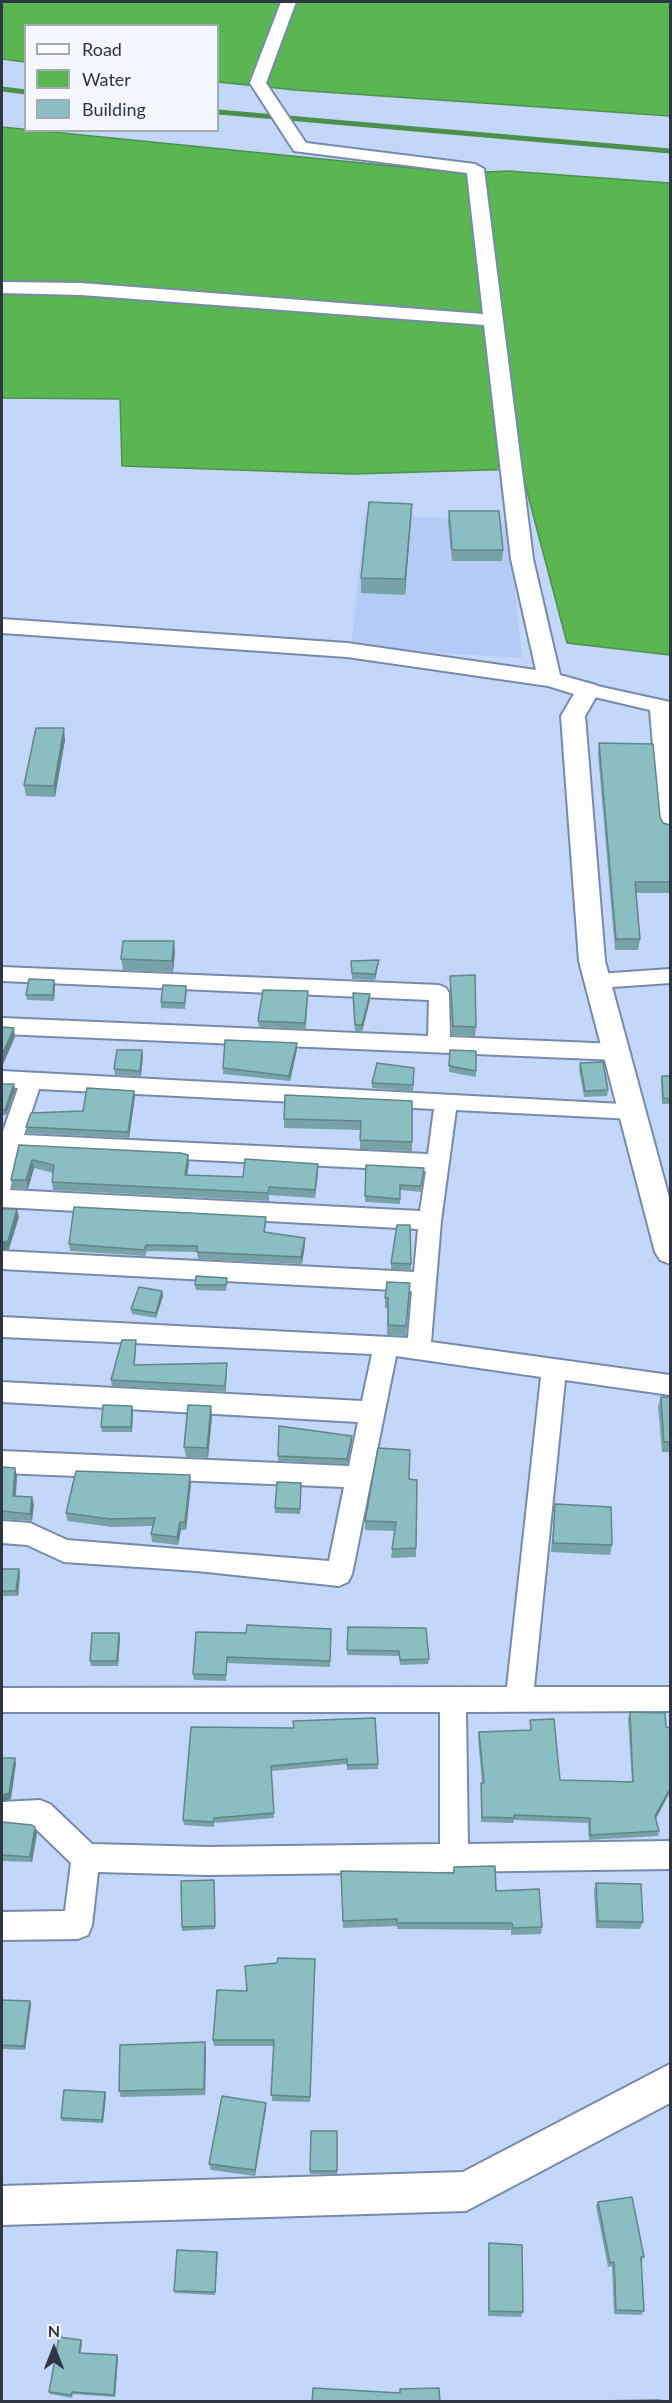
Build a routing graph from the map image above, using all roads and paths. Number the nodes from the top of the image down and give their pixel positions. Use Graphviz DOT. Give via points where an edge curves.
graph roads {
  1 [pos="288,2"];
  2 [pos="2,288"];
  3 [pos="493,320"];
  4 [pos="2,626"];
  5 [pos="550,679"];
  6 [pos="588,690"];
  7 [pos="664,707"];
  8 [pos="670,828"];
  9 [pos="2,974"];
  10 [pos="670,976"];
  11 [pos="598,981"];
  12 [pos="2,1026"];
  13 [pos="439,1044"];
  14 [pos="617,1052"];
  15 [pos="2,1079"];
  16 [pos="32,1081"];
  17 [pos="446,1102"];
  18 [pos="633,1111"];
  19 [pos="6,1143"];
  20 [pos="436,1163"];
  21 [pos="2,1185"];
  22 [pos="2,1198"];
  23 [pos="665,1214"];
  24 [pos="430,1221"];
  25 [pos="670,1252"];
  26 [pos="2,1260"];
  27 [pos="423,1282"];
  28 [pos="2,1327"];
  29 [pos="386,1346"];
  30 [pos="419,1349"];
  31 [pos="554,1368"];
  32 [pos="670,1385"];
  33 [pos="2,1392"];
  34 [pos="373,1412"];
  35 [pos="2,1462"];
  36 [pos="360,1477"];
  37 [pos="2,1532"];
  38 [pos="453,1699"];
  39 [pos="519,1699"];
  40 [pos="670,1699"];
  41 [pos="2,1700"];
  42 [pos="2,1815"];
  43 [pos="670,1855"];
  44 [pos="86,1858"];
  45 [pos="454,1858"];
  46 [pos="2,1926"];
  47 [pos="670,2084"];
  48 [pos="2,2206"];
  1 -- 3 [label="street" via="258,83 293,140 300,147 475,169"];
  2 -- 3 [label="street" via="81,289"];
  3 -- 5 [label="street" via="522,559"];
  4 -- 5 [label="street" via="347,650"];
  5 -- 6 [label="street"];
  6 -- 7 [label="street"];
  6 -- 11 [label="street" via="573,716 592,961"];
  7 -- 8 [label="street"];
  9 -- 13 [label="street" via="439,993"];
  10 -- 11 [label="street"];
  11 -- 14 [label="street"];
  12 -- 13 [label="street"];
  13 -- 14 [label="street"];
  14 -- 18 [label="street"];
  15 -- 16 [label="street"];
  16 -- 17 [label="street"];
  16 -- 19 [label="street"];
  17 -- 18 [label="street"];
  17 -- 20 [label="street"];
  18 -- 23 [label="street"];
  19 -- 20 [label="street"];
  19 -- 21 [label="street"];
  20 -- 24 [label="street"];
  22 -- 24 [label="street"];
  23 -- 25 [label="street"];
  24 -- 27 [label="street"];
  26 -- 27 [label="street"];
  27 -- 30 [label="street"];
  28 -- 29 [label="street"];
  29 -- 30 [label="street"];
  29 -- 34 [label="street"];
  30 -- 31 [label="street"];
  31 -- 32 [label="street"];
  31 -- 39 [label="street"];
  33 -- 34 [label="street"];
  34 -- 36 [label="street"];
  35 -- 36 [label="street"];
  36 -- 37 [label="street" via="339,1574 64,1551 30,1534"];
  38 -- 39 [label="street"];
  38 -- 41 [label="street"];
  38 -- 45 [label="street"];
  39 -- 40 [label="street"];
  42 -- 44 [label="street" via="40,1813"];
  43 -- 45 [label="street"];
  44 -- 45 [label="street"];
  44 -- 46 [label="street" via="78,1925"];
  47 -- 48 [label="street" via="466,2191"];
}
